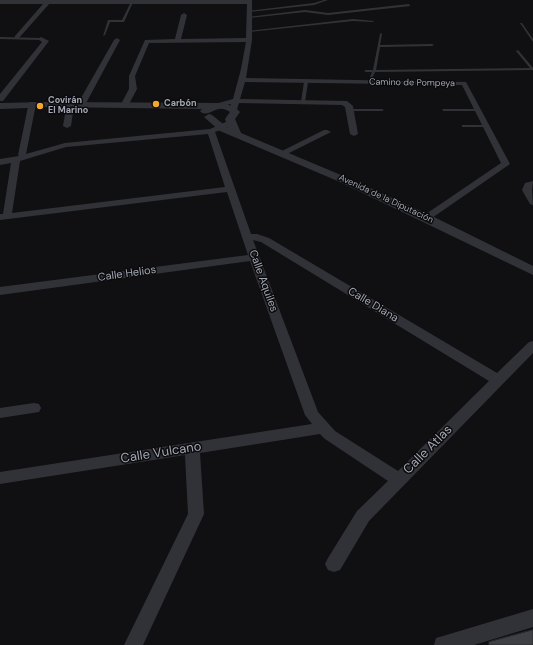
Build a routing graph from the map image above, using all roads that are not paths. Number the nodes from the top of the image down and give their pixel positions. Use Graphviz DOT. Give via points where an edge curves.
graph roads {
  1 [pos="327,0"];
  2 [pos="48,1"];
  3 [pos="133,1"];
  4 [pos="249,1"];
  5 [pos="0,2"];
  6 [pos="185,2"];
  7 [pos="409,5"];
  8 [pos="249,14"];
  9 [pos="184,15"];
  10 [pos="123,21"];
  11 [pos="372,22"];
  12 [pos="178,24"];
  13 [pos="521,24"];
  14 [pos="124,27"];
  15 [pos="249,31"];
  16 [pos="381,34"];
  17 [pos="104,35"];
  18 [pos="0,38"];
  19 [pos="16,38"];
  20 [pos="41,40"];
  21 [pos="116,40"];
  22 [pos="178,40"];
  23 [pos="248,40"];
  24 [pos="533,41"];
  25 [pos="432,45"];
  26 [pos="378,46"];
  27 [pos="518,51"];
  28 [pos="533,69"];
  29 [pos="366,71"];
  30 [pos="374,71"];
  31 [pos="243,80"];
  32 [pos="306,82"];
  33 [pos="369,82"];
  34 [pos="0,99"];
  35 [pos="303,102"];
  36 [pos="32,104"];
  37 [pos="70,105"];
  38 [pos="81,105"];
  39 [pos="0,106"];
  40 [pos="124,106"];
  41 [pos="216,106"];
  42 [pos="187,108"];
  43 [pos="350,110"];
  44 [pos="382,110"];
  45 [pos="444,110"];
  46 [pos="479,110"];
  47 [pos="207,115"];
  48 [pos="234,117"];
  49 [pos="67,126"];
  50 [pos="463,126"];
  51 [pos="488,126"];
  52 [pos="216,130"];
  53 [pos="328,132"];
  54 [pos="354,134"];
  55 [pos="282,153"];
  56 [pos="20,159"];
  57 [pos="0,162"];
  58 [pos="533,184"];
  59 [pos="230,190"];
  60 [pos="533,202"];
  61 [pos="3,216"];
  62 [pos="426,218"];
  63 [pos="247,237"];
  64 [pos="254,257"];
  65 [pos="533,271"];
  66 [pos="0,291"];
  67 [pos="533,345"];
  68 [pos="498,380"];
  69 [pos="34,408"];
  70 [pos="0,413"];
  71 [pos="322,428"];
  72 [pos="192,448"];
  73 [pos="0,478"];
  74 [pos="398,480"];
  75 [pos="334,564"];
  76 [pos="533,618"];
  77 [pos="133,645"];
  78 [pos="443,645"];
  1 -- 8 [label="lane"];
  2 -- 3 [label="street"];
  2 -- 5 [label="street"];
  2 -- 19 [label="street"];
  3 -- 6 [label="street"];
  3 -- 10 [label="lane"];
  4 -- 6 [label="street"];
  4 -- 8 [label="street"];
  6 -- 12 [label="street"];
  7 -- 8 [label="lane" via="328,14 305,11"];
  8 -- 15 [label="street"];
  9 -- 22 [label="street"];
  10 -- 14 [label="lane"];
  10 -- 17 [label="lane" via="109,21"];
  11 -- 15 [label="lane" via="346,21"];
  13 -- 24 [label="lane"];
  15 -- 23 [label="street"];
  16 -- 26 [label="lane"];
  18 -- 19 [label="street"];
  19 -- 20 [label="street"];
  20 -- 34 [label="street" via="46,41"];
  21 -- 38 [label="street"];
  22 -- 23 [label="street" via="195,43"];
  22 -- 40 [label="street" via="146,42 132,76 133,89"];
  23 -- 31 [label="street"];
  25 -- 26 [label="lane"];
  26 -- 30 [label="lane"];
  27 -- 28 [label="lane"];
  28 -- 30 [label="lane"];
  29 -- 30 [label="lane"];
  30 -- 33 [label="lane"];
  31 -- 32 [label="street, Camino de Pompeya"];
  31 -- 48 [label="street"];
  32 -- 33 [label="street, Camino de Pompeya"];
  32 -- 35 [label="lane"];
  33 -- 46 [label="street, Camino de Pompeya" via="464,83"];
  35 -- 43 [label="street" via="344,103 349,105"];
  35 -- 48 [label="street"];
  36 -- 37 [label="street, Avenida de la Diputación"];
  36 -- 39 [label="street, Avenida de la Diputación"];
  36 -- 56 [label="street"];
  37 -- 38 [label="street, Avenida de la Diputación"];
  37 -- 49 [label="street"];
  38 -- 40 [label="street, Avenida de la Diputación"];
  40 -- 42 [label="street, Avenida de la Diputación"];
  41 -- 42 [label="street, Avenida de la Diputación"];
  41 -- 47 [label="street" via="207,109"];
  41 -- 48 [label="street, Avenida de la Diputación" via="230,107"];
  42 -- 47 [label="street, Avenida de la Diputación"];
  43 -- 44 [label="lane"];
  43 -- 54 [label="street"];
  45 -- 46 [label="lane"];
  46 -- 51 [label="street, Camino de Pompeya"];
  47 -- 48 [label="street"];
  47 -- 52 [label="street, Avenida de la Diputación"];
  48 -- 52 [label="street, Avenida de la Diputación"];
  48 -- 55 [label="street, Avenida de la Diputación"];
  50 -- 51 [label="lane"];
  51 -- 62 [label="street, Camino de Pompeya" via="506,164"];
  52 -- 56 [label="street" via="65,145"];
  52 -- 59 [label="street, Calle Aquiles"];
  53 -- 55 [label="street"];
  55 -- 62 [label="street, Avenida de la Diputación"];
  56 -- 57 [label="street"];
  56 -- 61 [label="street"];
  58 -- 60 [label="street" via="528,185 527,190"];
  59 -- 61 [label="street"];
  59 -- 63 [label="street, Calle Aquiles"];
  62 -- 65 [label="street, Avenida de la Diputación"];
  63 -- 64 [label="street, Calle Aquiles"];
  63 -- 68 [label="street, Calle Diana" via="264,240"];
  64 -- 66 [label="street, Calle Helios"];
  64 -- 71 [label="street, Calle Aquiles" via="312,415"];
  67 -- 68 [label="street, Calle Atlas"];
  68 -- 74 [label="street, Calle Atlas"];
  69 -- 70 [label="street"];
  71 -- 72 [label="street, Calle Vulcano"];
  71 -- 74 [label="street, Calle Aquiles"];
  72 -- 73 [label="street, Calle Vulcano"];
  72 -- 77 [label="street" via="196,514"];
  74 -- 75 [label="street, Calle Atlas" via="363,516"];
  76 -- 78 [label="street"];
}
